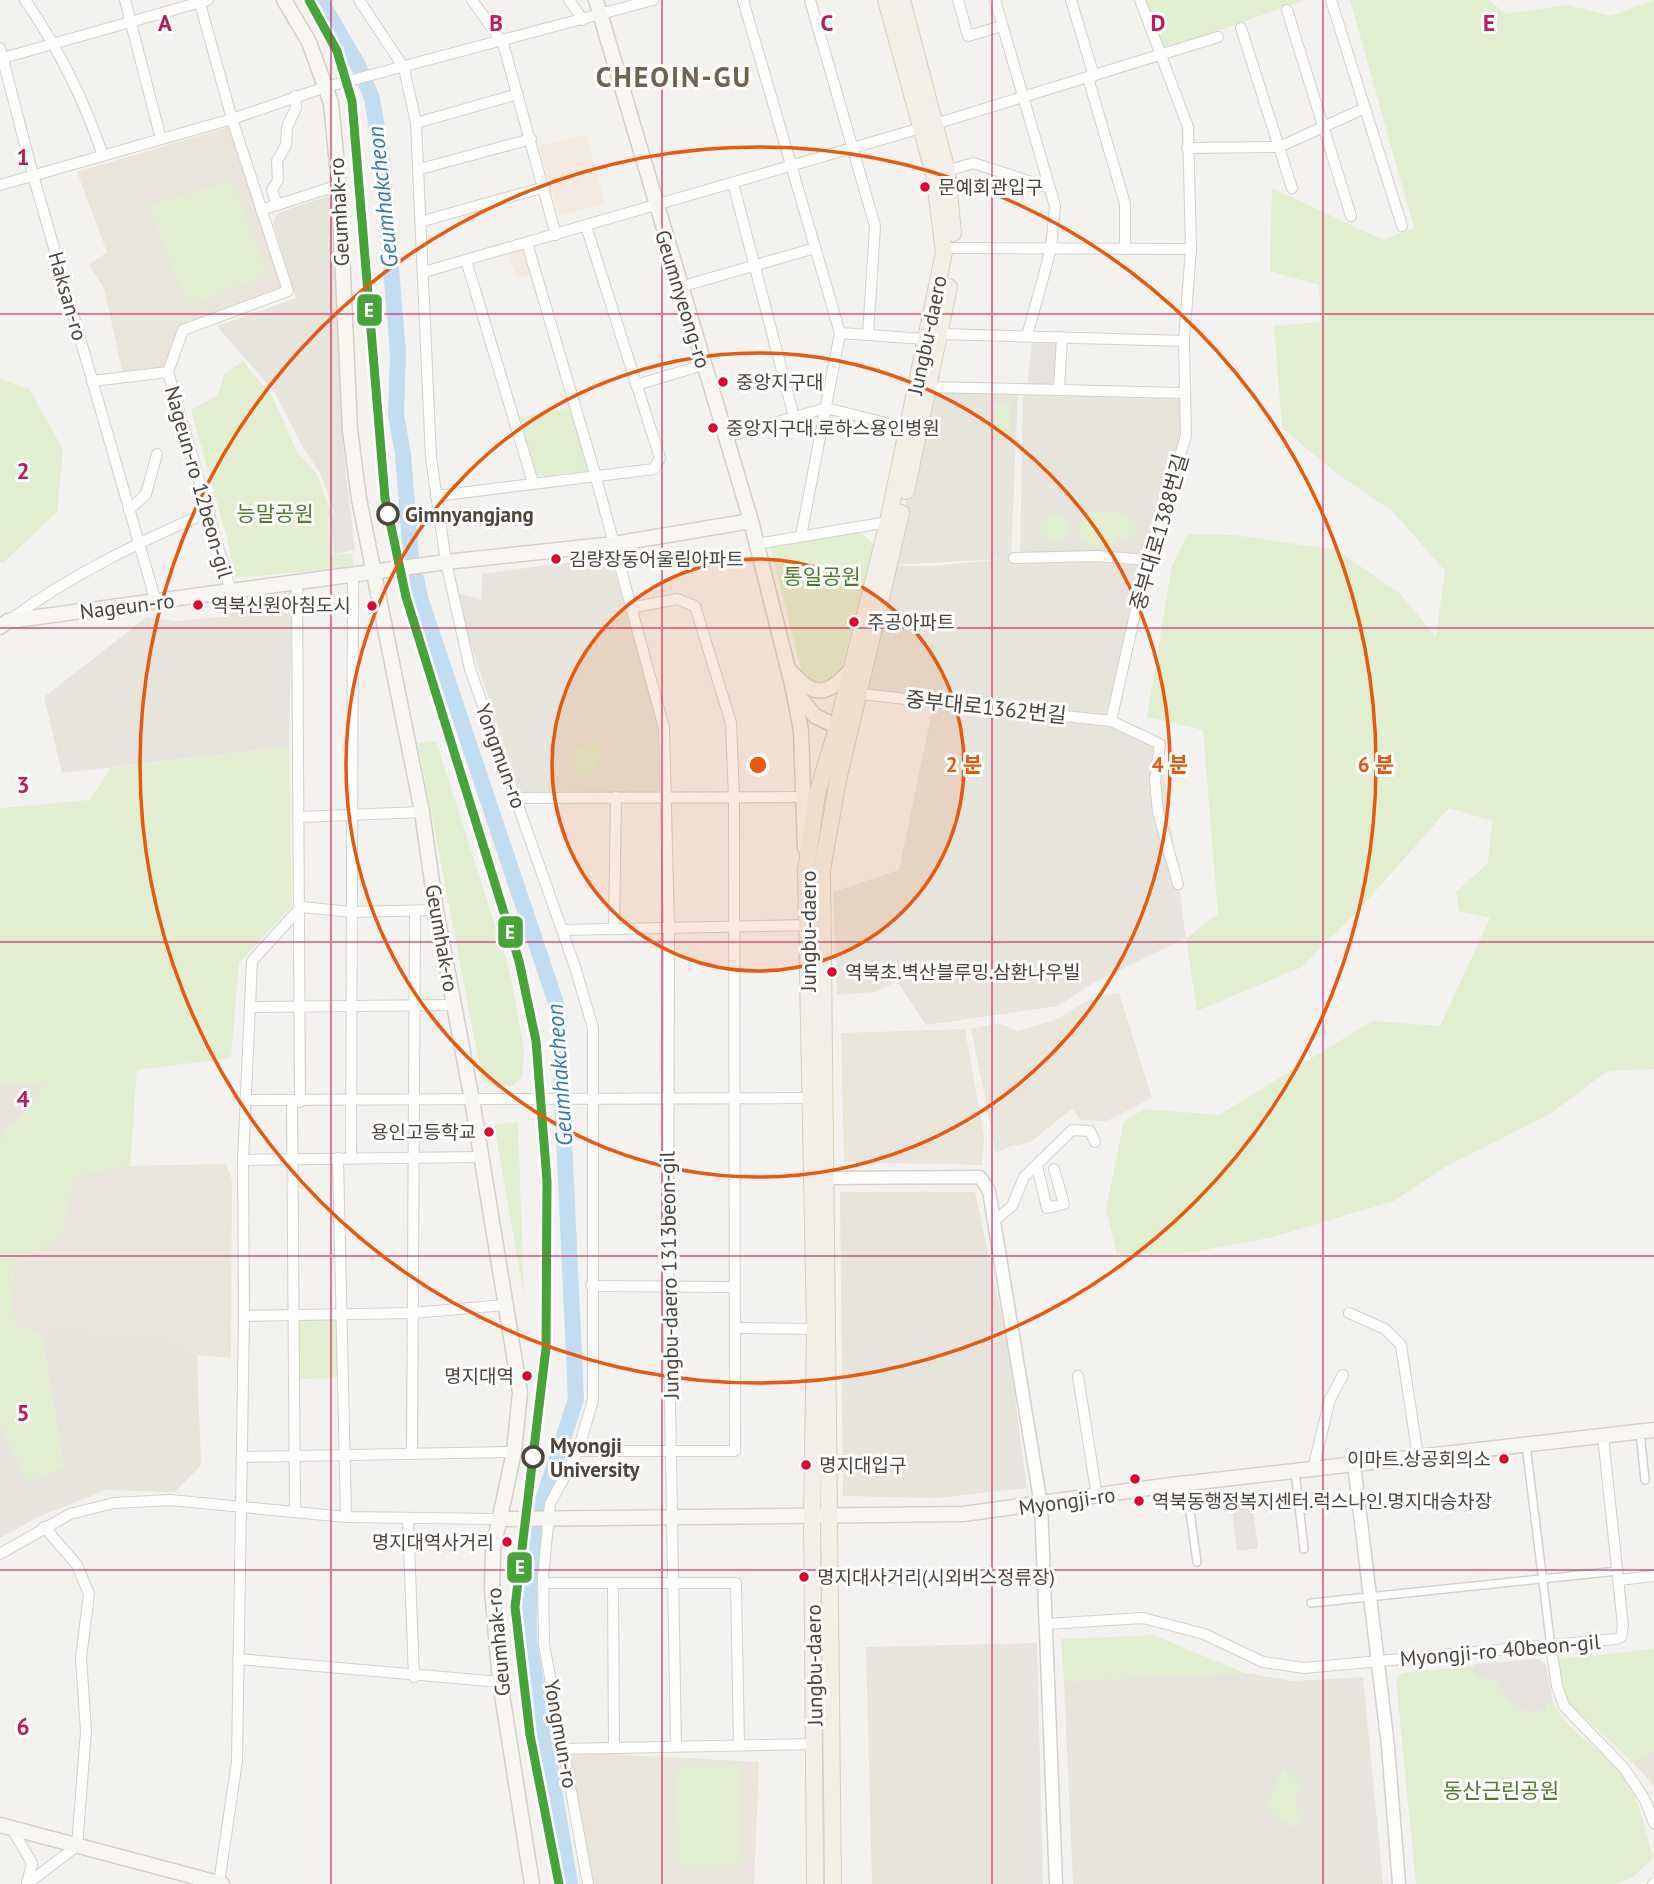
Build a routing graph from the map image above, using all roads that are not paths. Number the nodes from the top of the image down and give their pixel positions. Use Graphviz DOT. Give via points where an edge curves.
graph roads {
  1 [pos="25,0"];
  2 [pos="125,0"];
  3 [pos="284,0"];
  4 [pos="359,0"];
  5 [pos="472,0"];
  6 [pos="569,0"];
  7 [pos="596,0"];
  8 [pos="653,0"];
  9 [pos="743,0"];
  10 [pos="810,0"];
  11 [pos="886,0"];
  12 [pos="902,0"];
  13 [pos="958,0"];
  14 [pos="995,0"];
  15 [pos="1070,0"];
  16 [pos="1140,0"];
  17 [pos="1331,0"];
  18 [pos="202,1"];
  19 [pos="1287,10"];
  20 [pos="600,15"];
  21 [pos="583,20"];
  22 [pos="130,22"];
  23 [pos="1002,26"];
  24 [pos="1241,28"];
  25 [pos="1218,37"];
  26 [pos="55,43"];
  27 [pos="503,43"];
  28 [pos="1,53"];
  29 [pos="1160,54"];
  30 [pos="404,68"];
  31 [pos="1091,77"];
  32 [pos="330,87"];
  33 [pos="518,94"];
  34 [pos="295,96"];
  35 [pos="1023,97"];
  36 [pos="1365,108"];
  37 [pos="232,119"];
  38 [pos="416,123"];
  39 [pos="929,126"];
  40 [pos="1323,128"];
  41 [pos="161,139"];
  42 [pos="531,139"];
  43 [pos="1279,147"];
  44 [pos="852,148"];
  45 [pos="1187,148"];
  46 [pos="103,156"];
  47 [pos="792,166"];
  48 [pos="420,169"];
  49 [pos="947,171"];
  50 [pos="33,175"];
  51 [pos="733,183"];
  52 [pos="0,185"];
  53 [pos="339,185"];
  54 [pos="545,187"];
  55 [pos="1050,188"];
  56 [pos="1292,188"];
  57 [pos="277,205"];
  58 [pos="656,206"];
  59 [pos="261,210"];
  60 [pos="1350,216"];
  61 [pos="423,221"];
  62 [pos="586,226"];
  63 [pos="1402,226"];
  64 [pos="556,235"];
  65 [pos="527,243"];
  66 [pos="815,248"];
  67 [pos="953,248"];
  68 [pos="1051,249"];
  69 [pos="1125,249"];
  70 [pos="1191,250"];
  71 [pos="466,260"];
  72 [pos="756,265"];
  73 [pos="424,272"];
  74 [pos="680,287"];
  75 [pos="840,333"];
  76 [pos="868,335"];
  77 [pos="1027,336"];
  78 [pos="932,337"];
  79 [pos="1062,337"];
  80 [pos="1184,341"];
  81 [pos="704,365"];
  82 [pos="168,372"];
  83 [pos="92,381"];
  84 [pos="636,385"];
  85 [pos="929,387"];
  86 [pos="1059,390"];
  87 [pos="1184,393"];
  88 [pos="826,408"];
  89 [pos="794,417"];
  90 [pos="906,428"];
  91 [pos="725,437"];
  92 [pos="157,454"];
  93 [pos="595,474"];
  94 [pos="533,483"];
  95 [pos="436,496"];
  96 [pos="129,510"];
  97 [pos="210,511"];
  98 [pos="751,521"];
  99 [pos="888,522"];
  100 [pos="801,536"];
  101 [pos="139,542"];
  102 [pos="614,544"];
  103 [pos="757,544"];
  104 [pos="1014,558"];
  105 [pos="1147,560"];
  106 [pos="442,562"];
  107 [pos="372,573"];
  108 [pos="352,576"];
  109 [pos="297,582"];
  110 [pos="231,592"];
  111 [pos="156,602"];
  112 [pos="630,608"];
  113 [pos="4,624"];
  114 [pos="788,669"];
  115 [pos="851,670"];
  116 [pos="793,689"];
  117 [pos="860,694"];
  118 [pos="1111,721"];
  119 [pos="844,731"];
  120 [pos="616,797"];
  121 [pos="665,797"];
  122 [pos="803,797"];
  123 [pos="516,798"];
  124 [pos="734,798"];
  125 [pos="422,812"];
  126 [pos="352,816"];
  127 [pos="300,817"];
  128 [pos="806,870"];
  129 [pos="1178,884"];
  130 [pos="301,907"];
  131 [pos="436,910"];
  132 [pos="352,912"];
  133 [pos="415,912"];
  134 [pos="807,925"];
  135 [pos="734,926"];
  136 [pos="669,928"];
  137 [pos="614,929"];
  138 [pos="562,930"];
  139 [pos="453,1006"];
  140 [pos="250,1007"];
  141 [pos="300,1007"];
  142 [pos="351,1007"];
  143 [pos="415,1008"];
  144 [pos="810,1098"];
  145 [pos="667,1099"];
  146 [pos="734,1099"];
  147 [pos="246,1100"];
  148 [pos="351,1100"];
  149 [pos="412,1100"];
  150 [pos="472,1100"];
  151 [pos="591,1100"];
  152 [pos="296,1102"];
  153 [pos="1095,1142"];
  154 [pos="413,1157"];
  155 [pos="480,1157"];
  156 [pos="338,1158"];
  157 [pos="351,1158"];
  158 [pos="292,1159"];
  159 [pos="243,1160"];
  160 [pos="1037,1166"];
  161 [pos="1054,1169"];
  162 [pos="827,1178"];
  163 [pos="994,1221"];
  164 [pos="591,1286"];
  165 [pos="668,1286"];
  166 [pos="733,1287"];
  167 [pos="504,1305"];
  168 [pos="413,1313"];
  169 [pos="1349,1313"];
  170 [pos="342,1314"];
  171 [pos="293,1315"];
  172 [pos="244,1316"];
  173 [pos="736,1328"];
  174 [pos="815,1329"];
  175 [pos="1343,1375"];
  176 [pos="1078,1376"];
  177 [pos="1647,1431"];
  178 [pos="1603,1436"];
  179 [pos="1526,1445"];
  180 [pos="578,1451"];
  181 [pos="513,1452"];
  182 [pos="671,1452"];
  183 [pos="412,1454"];
  184 [pos="345,1455"];
  185 [pos="294,1456"];
  186 [pos="242,1457"];
  187 [pos="1418,1457"];
  188 [pos="1354,1464"];
  189 [pos="1313,1469"];
  190 [pos="1295,1471"];
  191 [pos="1645,1480"];
  192 [pos="1186,1483"];
  193 [pos="1097,1497"];
  194 [pos="1041,1505"];
  195 [pos="242,1507"];
  196 [pos="295,1512"];
  197 [pos="819,1515"];
  198 [pos="672,1516"];
  199 [pos="346,1517"];
  200 [pos="549,1518"];
  201 [pos="504,1519"];
  202 [pos="408,1520"];
  203 [pos="44,1527"];
  204 [pos="1304,1549"];
  205 [pos="0,1554"];
  206 [pos="1197,1562"];
  207 [pos="1618,1576"];
  208 [pos="1654,1576"];
  209 [pos="1545,1578"];
  210 [pos="543,1583"];
  211 [pos="673,1584"];
  212 [pos="613,1585"];
  213 [pos="1370,1596"];
  214 [pos="1311,1603"];
  215 [pos="1047,1624"];
  216 [pos="1551,1647"];
  217 [pos="238,1659"];
  218 [pos="1378,1661"];
  219 [pos="414,1677"];
  220 [pos="500,1682"];
  221 [pos="815,1744"];
  222 [pos="739,1745"];
  223 [pos="614,1746"];
  224 [pos="676,1746"];
  225 [pos="564,1749"];
  226 [pos="1654,1823"];
  227 [pos="6,1827"];
  228 [pos="77,1846"];
  229 [pos="27,1884"];
  230 [pos="221,1884"];
  231 [pos="532,1884"];
  232 [pos="588,1884"];
  233 [pos="815,1884"];
  234 [pos="833,1884"];
  235 [pos="1056,1884"];
  236 [pos="1399,1884"];
  1 -- 26 [label="street"];
  2 -- 22 [label="street"];
  3 -- 32 [label="main road, Geumhak-ro"];
  4 -- 30 [label="street, Yongmun-ro"];
  5 -- 27 [label="street"];
  6 -- 21 [label="street"];
  7 -- 20 [label="main road, Geumnyeong-ro"];
  8 -- 20 [label="street"];
  9 -- 47 [label="street"];
  10 -- 44 [label="street"];
  11 -- 39 [label="main road, Jungbu-daero"];
  12 -- 39 [label="main road, Jungbu-daero"];
  13 -- 23 [label="street" via="968,36"];
  14 -- 23 [label="street"];
  15 -- 31 [label="street"];
  16 -- 29 [label="street, 중부대로1388번길"];
  17 -- 36 [label="street"];
  18 -- 22 [label="street"];
  18 -- 37 [label="street"];
  19 -- 40 [label="street"];
  20 -- 21 [label="street"];
  20 -- 58 [label="main road, Geumnyeong-ro"];
  21 -- 27 [label="street"];
  22 -- 26 [label="street"];
  22 -- 41 [label="street"];
  23 -- 35 [label="street"];
  24 -- 43 [label="street"];
  25 -- 29 [label="street"];
  26 -- 28 [label="street"];
  26 -- 46 [label="street"];
  27 -- 30 [label="street"];
  27 -- 33 [label="street"];
  28 -- 50 [label="street, Haksan-ro"];
  29 -- 31 [label="street"];
  29 -- 45 [label="street, 중부대로1388번길" via="1188,127"];
  30 -- 32 [label="street"];
  30 -- 38 [label="street, Yongmun-ro"];
  31 -- 35 [label="street"];
  31 -- 69 [label="street" via="1125,204"];
  32 -- 34 [label="street"];
  32 -- 53 [label="main road, Geumhak-ro"];
  33 -- 38 [label="street"];
  33 -- 42 [label="street"];
  34 -- 37 [label="street"];
  34 -- 57 [label="street" via="296,108 272,190"];
  35 -- 39 [label="street"];
  35 -- 55 [label="street"];
  36 -- 40 [label="street"];
  36 -- 63 [label="street"];
  37 -- 41 [label="street"];
  37 -- 59 [label="street"];
  38 -- 48 [label="street, Yongmun-ro"];
  39 -- 44 [label="street"];
  39 -- 49 [label="main road, Jungbu-daero"];
  39 -- 78 [label="main road, Jungbu-daero" via="944,252"];
  40 -- 43 [label="street"];
  40 -- 60 [label="street"];
  41 -- 46 [label="street"];
  42 -- 48 [label="street"];
  42 -- 54 [label="street"];
  43 -- 45 [label="street"];
  43 -- 56 [label="street"];
  44 -- 47 [label="street"];
  44 -- 76 [label="street" via="875,226"];
  45 -- 70 [label="street, 중부대로1388번길"];
  46 -- 50 [label="street"];
  47 -- 51 [label="street"];
  47 -- 66 [label="street"];
  48 -- 61 [label="street, Yongmun-ro"];
  49 -- 55 [label="street" via="973,163"];
  49 -- 67 [label="main road, Jungbu-daero"];
  50 -- 52 [label="street"];
  50 -- 83 [label="street, Haksan-ro"];
  51 -- 58 [label="street"];
  51 -- 72 [label="street"];
  53 -- 57 [label="street"];
  53 -- 107 [label="main road, Geumhak-ro" via="349,430"];
  54 -- 61 [label="street"];
  54 -- 64 [label="street"];
  55 -- 68 [label="street" via="1055,206"];
  57 -- 59 [label="street"];
  58 -- 62 [label="street"];
  58 -- 74 [label="main road, Geumnyeong-ro"];
  59 -- 82 [label="street" via="288,291 183,330"];
  61 -- 73 [label="street, Yongmun-ro"];
  62 -- 64 [label="street"];
  62 -- 84 [label="street"];
  64 -- 65 [label="street"];
  65 -- 71 [label="street"];
  65 -- 93 [label="street, Jungbu-daero 1313beon-gil"];
  66 -- 72 [label="street"];
  66 -- 75 [label="street"];
  67 -- 68 [label="street"];
  67 -- 78 [label="main road, Jungbu-daero"];
  68 -- 69 [label="street"];
  68 -- 77 [label="street"];
  69 -- 70 [label="street"];
  70 -- 80 [label="street, 중부대로1388번길"];
  71 -- 73 [label="street"];
  71 -- 94 [label="street"];
  72 -- 74 [label="street"];
  72 -- 89 [label="street"];
  73 -- 95 [label="street, Yongmun-ro"];
  74 -- 81 [label="main road, Geumnyeong-ro"];
  75 -- 76 [label="street"];
  75 -- 88 [label="street"];
  76 -- 78 [label="street"];
  77 -- 78 [label="street"];
  77 -- 79 [label="street"];
  78 -- 85 [label="main road, Jungbu-daero"];
  78 -- 90 [label="main road, Jungbu-daero"];
  79 -- 80 [label="street"];
  79 -- 86 [label="street"];
  80 -- 87 [label="street, 중부대로1388번길"];
  81 -- 84 [label="street"];
  81 -- 91 [label="main road, Geumnyeong-ro"];
  82 -- 83 [label="street"];
  82 -- 97 [label="street, Nageun-ro 12beon-gil"];
  83 -- 96 [label="street, Haksan-ro"];
  84 -- 93 [label="street" via="660,458 654,469"];
  85 -- 86 [label="street"];
  85 -- 117 [label="main road, Jungbu-daero"];
  86 -- 87 [label="street"];
  87 -- 105 [label="street, 중부대로1388번길" via="1186,436"];
  88 -- 89 [label="street"];
  88 -- 90 [label="street"];
  88 -- 100 [label="street"];
  89 -- 91 [label="street"];
  90 -- 99 [label="main road, Jungbu-daero"];
  91 -- 98 [label="main road, Geumnyeong-ro"];
  92 -- 96 [label="street" via="146,494"];
  93 -- 94 [label="street"];
  93 -- 102 [label="street, Jungbu-daero 1313beon-gil"];
  94 -- 95 [label="street"];
  95 -- 106 [label="street, Yongmun-ro"];
  96 -- 101 [label="street, Haksan-ro"];
  97 -- 101 [label="street"];
  97 -- 110 [label="street, Nageun-ro 12beon-gil"];
  98 -- 102 [label="main road, Nageun-ro"];
  98 -- 103 [label="main road, Geumnyeong-ro"];
  99 -- 100 [label="street"];
  99 -- 115 [label="main road, Jungbu-daero"];
  100 -- 103 [label="street"];
  101 -- 111 [label="street, Haksan-ro"];
  101 -- 113 [label="street" via="46,593"];
  102 -- 106 [label="main road, Nageun-ro"];
  102 -- 112 [label="street, Jungbu-daero 1313beon-gil"];
  103 -- 114 [label="main road, Geumnyeong-ro"];
  104 -- 105 [label="street"];
  105 -- 118 [label="street, 중부대로1388번길"];
  106 -- 107 [label="main road, Nageun-ro"];
  106 -- 123 [label="street, Yongmun-ro" via="470,668"];
  107 -- 108 [label="main road, Nageun-ro"];
  107 -- 125 [label="main road, Geumhak-ro"];
  108 -- 109 [label="main road, Nageun-ro"];
  108 -- 126 [label="street"];
  109 -- 110 [label="main road, Nageun-ro"];
  109 -- 127 [label="street"];
  110 -- 111 [label="main road, Nageun-ro"];
  111 -- 113 [label="main road, Nageun-ro"];
  112 -- 121 [label="street, Jungbu-daero 1313beon-gil" via="664,727"];
  112 -- 124 [label="street" via="677,599 695,606 731,723"];
  114 -- 115 [label="main road" via="804,687 820,692 836,686"];
  114 -- 116 [label="main road, Geumnyeong-ro"];
  115 -- 119 [label="main road, Jungbu-daero"];
  116 -- 119 [label="main road, Geumnyeong-ro" via="815,716"];
  116 -- 122 [label="main road" via="801,731"];
  117 -- 118 [label="street, 중부대로1362번길"];
  117 -- 119 [label="main road, Jungbu-daero"];
  118 -- 129 [label="street, 중부대로1362번길" via="1160,744 1155,780 1158,812"];
  119 -- 128 [label="main road, Jungbu-daero" via="817,794"];
  119 -- 162 [label="main road, Jungbu-daero" via="822,870"];
  120 -- 121 [label="street"];
  120 -- 123 [label="street"];
  120 -- 137 [label="street"];
  121 -- 124 [label="street"];
  121 -- 136 [label="street, Jungbu-daero 1313beon-gil"];
  122 -- 124 [label="street"];
  122 -- 128 [label="main road"];
  123 -- 138 [label="street, Yongmun-ro"];
  124 -- 135 [label="street"];
  125 -- 126 [label="street"];
  125 -- 131 [label="main road, Geumhak-ro"];
  126 -- 127 [label="street"];
  126 -- 132 [label="street"];
  127 -- 130 [label="street"];
  128 -- 134 [label="main road, Jungbu-daero"];
  130 -- 132 [label="street"];
  130 -- 140 [label="street" via="252,961"];
  130 -- 141 [label="street"];
  131 -- 133 [label="street"];
  131 -- 139 [label="main road, Geumhak-ro"];
  132 -- 133 [label="street"];
  132 -- 142 [label="street"];
  133 -- 143 [label="street"];
  134 -- 135 [label="street"];
  134 -- 144 [label="main road, Jungbu-daero"];
  135 -- 136 [label="street"];
  135 -- 146 [label="street"];
  136 -- 137 [label="street"];
  136 -- 145 [label="street, Jungbu-daero 1313beon-gil"];
  137 -- 138 [label="street"];
  138 -- 151 [label="street, Yongmun-ro" via="593,1028"];
  139 -- 143 [label="street"];
  139 -- 150 [label="main road, Geumhak-ro"];
  140 -- 141 [label="street"];
  140 -- 147 [label="street"];
  141 -- 142 [label="street"];
  141 -- 152 [label="street"];
  142 -- 143 [label="street"];
  142 -- 148 [label="street"];
  143 -- 149 [label="street"];
  144 -- 146 [label="street"];
  144 -- 174 [label="main road, Jungbu-daero"];
  145 -- 146 [label="street"];
  145 -- 151 [label="street"];
  145 -- 165 [label="street, Jungbu-daero 1313beon-gil"];
  146 -- 166 [label="street"];
  147 -- 152 [label="street"];
  147 -- 159 [label="street"];
  148 -- 149 [label="street"];
  148 -- 152 [label="street"];
  148 -- 157 [label="street"];
  149 -- 150 [label="street"];
  149 -- 154 [label="street"];
  150 -- 151 [label="street"];
  150 -- 155 [label="main road, Geumhak-ro"];
  151 -- 164 [label="street, Yongmun-ro"];
  152 -- 158 [label="street"];
  153 -- 160 [label="street" via="1090,1131 1072,1130"];
  154 -- 155 [label="street"];
  154 -- 157 [label="street"];
  154 -- 168 [label="street"];
  155 -- 167 [label="main road, Geumhak-ro"];
  156 -- 157 [label="street"];
  156 -- 158 [label="street"];
  156 -- 170 [label="street"];
  158 -- 159 [label="street"];
  158 -- 171 [label="street"];
  159 -- 172 [label="street"];
  160 -- 161 [label="street" via="1047,1208 1065,1208"];
  160 -- 163 [label="street" via="1024,1177 1012,1206"];
  162 -- 163 [label="street" via="979,1177 989,1191"];
  162 -- 197 [label="main road, Jungbu-daero" via="829,1330"];
  163 -- 194 [label="street"];
  164 -- 165 [label="street"];
  164 -- 180 [label="street, Yongmun-ro" via="593,1400"];
  165 -- 166 [label="street"];
  165 -- 182 [label="street, Jungbu-daero 1313beon-gil"];
  166 -- 173 [label="street"];
  167 -- 168 [label="street"];
  167 -- 181 [label="main road, Geumhak-ro" via="520,1392"];
  168 -- 170 [label="street"];
  168 -- 183 [label="street"];
  169 -- 187 [label="street" via="1385,1329 1401,1345"];
  170 -- 171 [label="street"];
  170 -- 184 [label="street"];
  171 -- 172 [label="street"];
  171 -- 185 [label="street"];
  172 -- 186 [label="street"];
  173 -- 174 [label="street"];
  173 -- 182 [label="street" via="735,1451"];
  174 -- 197 [label="main road, Jungbu-daero"];
  175 -- 189 [label="street" via="1330,1399"];
  176 -- 193 [label="street"];
  177 -- 178 [label="main road, Myongji-ro"];
  177 -- 191 [label="street"];
  178 -- 179 [label="main road, Myongji-ro"];
  178 -- 207 [label="street"];
  179 -- 187 [label="main road, Myongji-ro"];
  179 -- 209 [label="street"];
  180 -- 182 [label="street"];
  180 -- 200 [label="street, Yongmun-ro" via="550,1504"];
  181 -- 183 [label="street"];
  181 -- 201 [label="main road, Geumhak-ro"];
  182 -- 198 [label="street, Jungbu-daero 1313beon-gil"];
  183 -- 184 [label="street"];
  184 -- 185 [label="street"];
  184 -- 199 [label="street"];
  185 -- 186 [label="street"];
  185 -- 196 [label="street"];
  186 -- 195 [label="street"];
  187 -- 188 [label="main road, Myongji-ro"];
  188 -- 189 [label="main road, Myongji-ro"];
  188 -- 213 [label="street, Myongji-ro 40beon-gil"];
  189 -- 190 [label="main road, Myongji-ro"];
  190 -- 192 [label="main road, Myongji-ro"];
  190 -- 204 [label="street"];
  192 -- 193 [label="main road, Myongji-ro"];
  192 -- 206 [label="street"];
  193 -- 194 [label="main road, Myongji-ro"];
  194 -- 197 [label="main road, Myongji-ro" via="926,1516"];
  194 -- 215 [label="street"];
  195 -- 196 [label="street"];
  195 -- 203 [label="street" via="170,1500 114,1503 70,1514"];
  195 -- 217 [label="street"];
  196 -- 199 [label="street"];
  197 -- 198 [label="main road, Myongji-ro"];
  197 -- 221 [label="main road, Jungbu-daero"];
  197 -- 234 [label="main road, Jungbu-daero"];
  198 -- 200 [label="main road, Myongji-ro"];
  198 -- 211 [label="street, Jungbu-daero 1313beon-gil"];
  199 -- 202 [label="street"];
  200 -- 201 [label="main road, Myongji-ro"];
  200 -- 210 [label="street, Yongmun-ro"];
  201 -- 202 [label="street"];
  201 -- 220 [label="main road, Geumhak-ro" via="492,1589"];
  202 -- 219 [label="street"];
  203 -- 205 [label="street"];
  203 -- 228 [label="street" via="77,1565 89,1594 81,1658 86,1731"];
  207 -- 208 [label="street"];
  207 -- 209 [label="street"];
  207 -- 216 [label="street, Myongji-ro 40beon-gil" via="1621,1637"];
  209 -- 213 [label="street"];
  209 -- 216 [label="street"];
  210 -- 212 [label="street"];
  210 -- 225 [label="street, Yongmun-ro" via="544,1644"];
  211 -- 212 [label="street"];
  211 -- 222 [label="street" via="736,1583"];
  211 -- 224 [label="street, Jungbu-daero 1313beon-gil"];
  212 -- 223 [label="street"];
  213 -- 214 [label="street"];
  213 -- 218 [label="street, Myongji-ro 40beon-gil"];
  215 -- 218 [label="street, Myongji-ro 40beon-gil" via="1143,1618 1204,1634 1263,1662 1304,1668"];
  215 -- 235 [label="street"];
  216 -- 218 [label="street, Myongji-ro 40beon-gil"];
  216 -- 226 [label="street" via="1564,1706 1624,1768"];
  217 -- 219 [label="street"];
  217 -- 230 [label="street" via="237,1761"];
  218 -- 236 [label="street, Myongji-ro 40beon-gil"];
  219 -- 220 [label="street"];
  220 -- 231 [label="main road, Geumhak-ro"];
  221 -- 222 [label="street"];
  221 -- 233 [label="main road, Jungbu-daero"];
  222 -- 224 [label="street"];
  223 -- 224 [label="street"];
  223 -- 225 [label="street"];
  225 -- 232 [label="street, Yongmun-ro"];
  227 -- 228 [label="main road"];
  227 -- 229 [label="street" via="32,1863"];
  228 -- 229 [label="street"];
  228 -- 230 [label="main road"];
}
